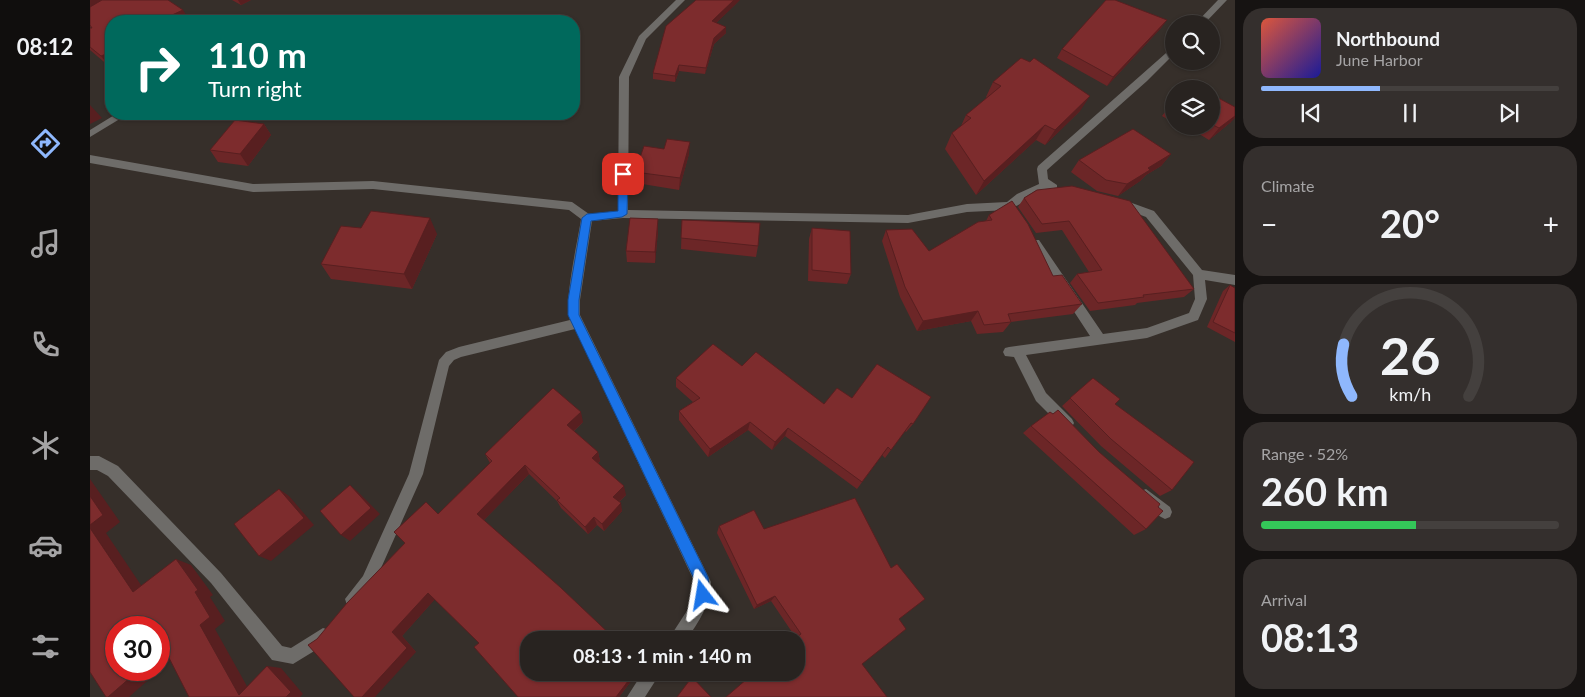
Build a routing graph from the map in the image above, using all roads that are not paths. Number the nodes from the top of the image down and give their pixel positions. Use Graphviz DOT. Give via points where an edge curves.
graph roads {
  1 [pos="681,0"];
  2 [pos="1223,0"];
  3 [pos="1208,15"];
  4 [pos="1165,58"];
  5 [pos="113,120"];
  6 [pos="90,134"];
  7 [pos="90,159"];
  8 [pos="1046,184"];
  9 [pos="1061,190"];
  10 [pos="1114,201"];
  11 [pos="622,214"];
  12 [pos="587,218"];
  13 [pos="1025,230"];
  14 [pos="1200,274"];
  15 [pos="1235,280"];
  16 [pos="578,323"];
  17 [pos="1100,340"];
  18 [pos="1075,431"];
  19 [pos="90,464"];
  20 [pos="1137,488"];
  21 [pos="1165,512"];
  22 [pos="345,609"];
  23 [pos="334,622"];
  24 [pos="682,631"];
  25 [pos="647,681"];
  26 [pos="635,697"];
  1 -- 11 [label="street" via="642,38 624,77"];
  2 -- 3 [label="street"];
  4 -- 8 [label="street" via="1042,169 1041,176"];
  5 -- 6 [label="street"];
  7 -- 12 [label="street" via="252,188 374,185 572,206"];
  8 -- 9 [label="street"];
  8 -- 11 [label="street" via="1021,197 1012,210 967,208 908,218"];
  10 -- 14 [label="street" via="1150,214"];
  11 -- 12 [label="street"];
  12 -- 16 [label="street" via="574,300 574,315"];
  13 -- 17 [label="street"];
  14 -- 15 [label="street"];
  14 -- 17 [label="street" via="1201,299 1194,316 1148,333"];
  16 -- 22 [label="street" via="459,352 443,364 416,474 368,581"];
  16 -- 24 [label="street" via="703,582 699,608"];
  17 -- 18 [label="street" via="1014,352 1041,398"];
  19 -- 23 [label="street" via="99,463 113,471 216,578 278,654 293,656 322,636"];
  20 -- 21 [label="street"];
  25 -- 26 [label="street"];
}
